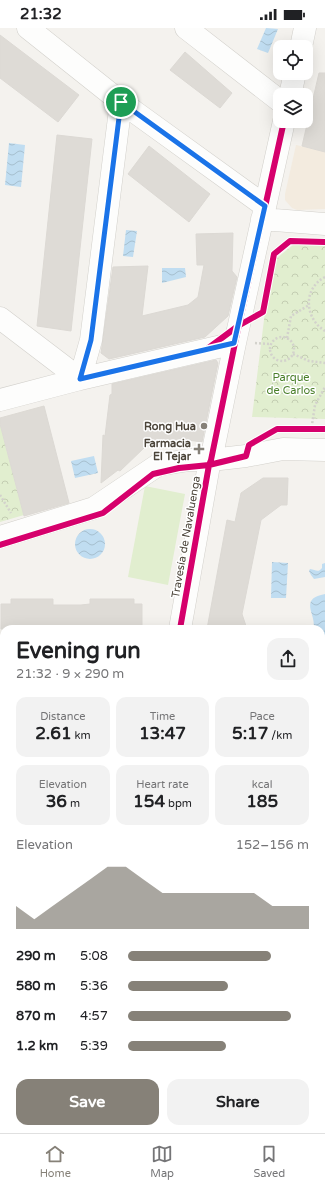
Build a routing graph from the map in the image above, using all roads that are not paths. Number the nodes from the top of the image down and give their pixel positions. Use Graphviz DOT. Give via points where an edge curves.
graph roads {
  1 [pos="28,28"];
  2 [pos="186,28"];
  3 [pos="305,28"];
  4 [pos="302,40"];
  5 [pos="273,96"];
  6 [pos="121,102"];
  7 [pos="282,128"];
  8 [pos="263,212"];
  9 [pos="325,224"];
  10 [pos="0,318"];
  11 [pos="234,343"];
  12 [pos="80,379"];
  13 [pos="0,400"];
  14 [pos="317,450"];
  15 [pos="211,460"];
  16 [pos="0,537"];
  17 [pos="181,625"];
  1 -- 6 [label="street"];
  2 -- 5 [label="street"];
  3 -- 4 [label="street"];
  6 -- 8 [label="street"];
  6 -- 12 [label="street" via="91,340"];
  7 -- 8 [label="street, Travesía de Navaluenga"];
  8 -- 9 [label="street"];
  8 -- 11 [label="street, Travesía de Navaluenga"];
  10 -- 12 [label="street"];
  11 -- 12 [label="street"];
  11 -- 15 [label="street, Travesía de Navaluenga"];
  12 -- 13 [label="street"];
  14 -- 15 [label="street" via="283,449"];
  15 -- 16 [label="street" via="189,460 158,465 94,508"];
  15 -- 17 [label="street, Travesía de Navaluenga"];
}
